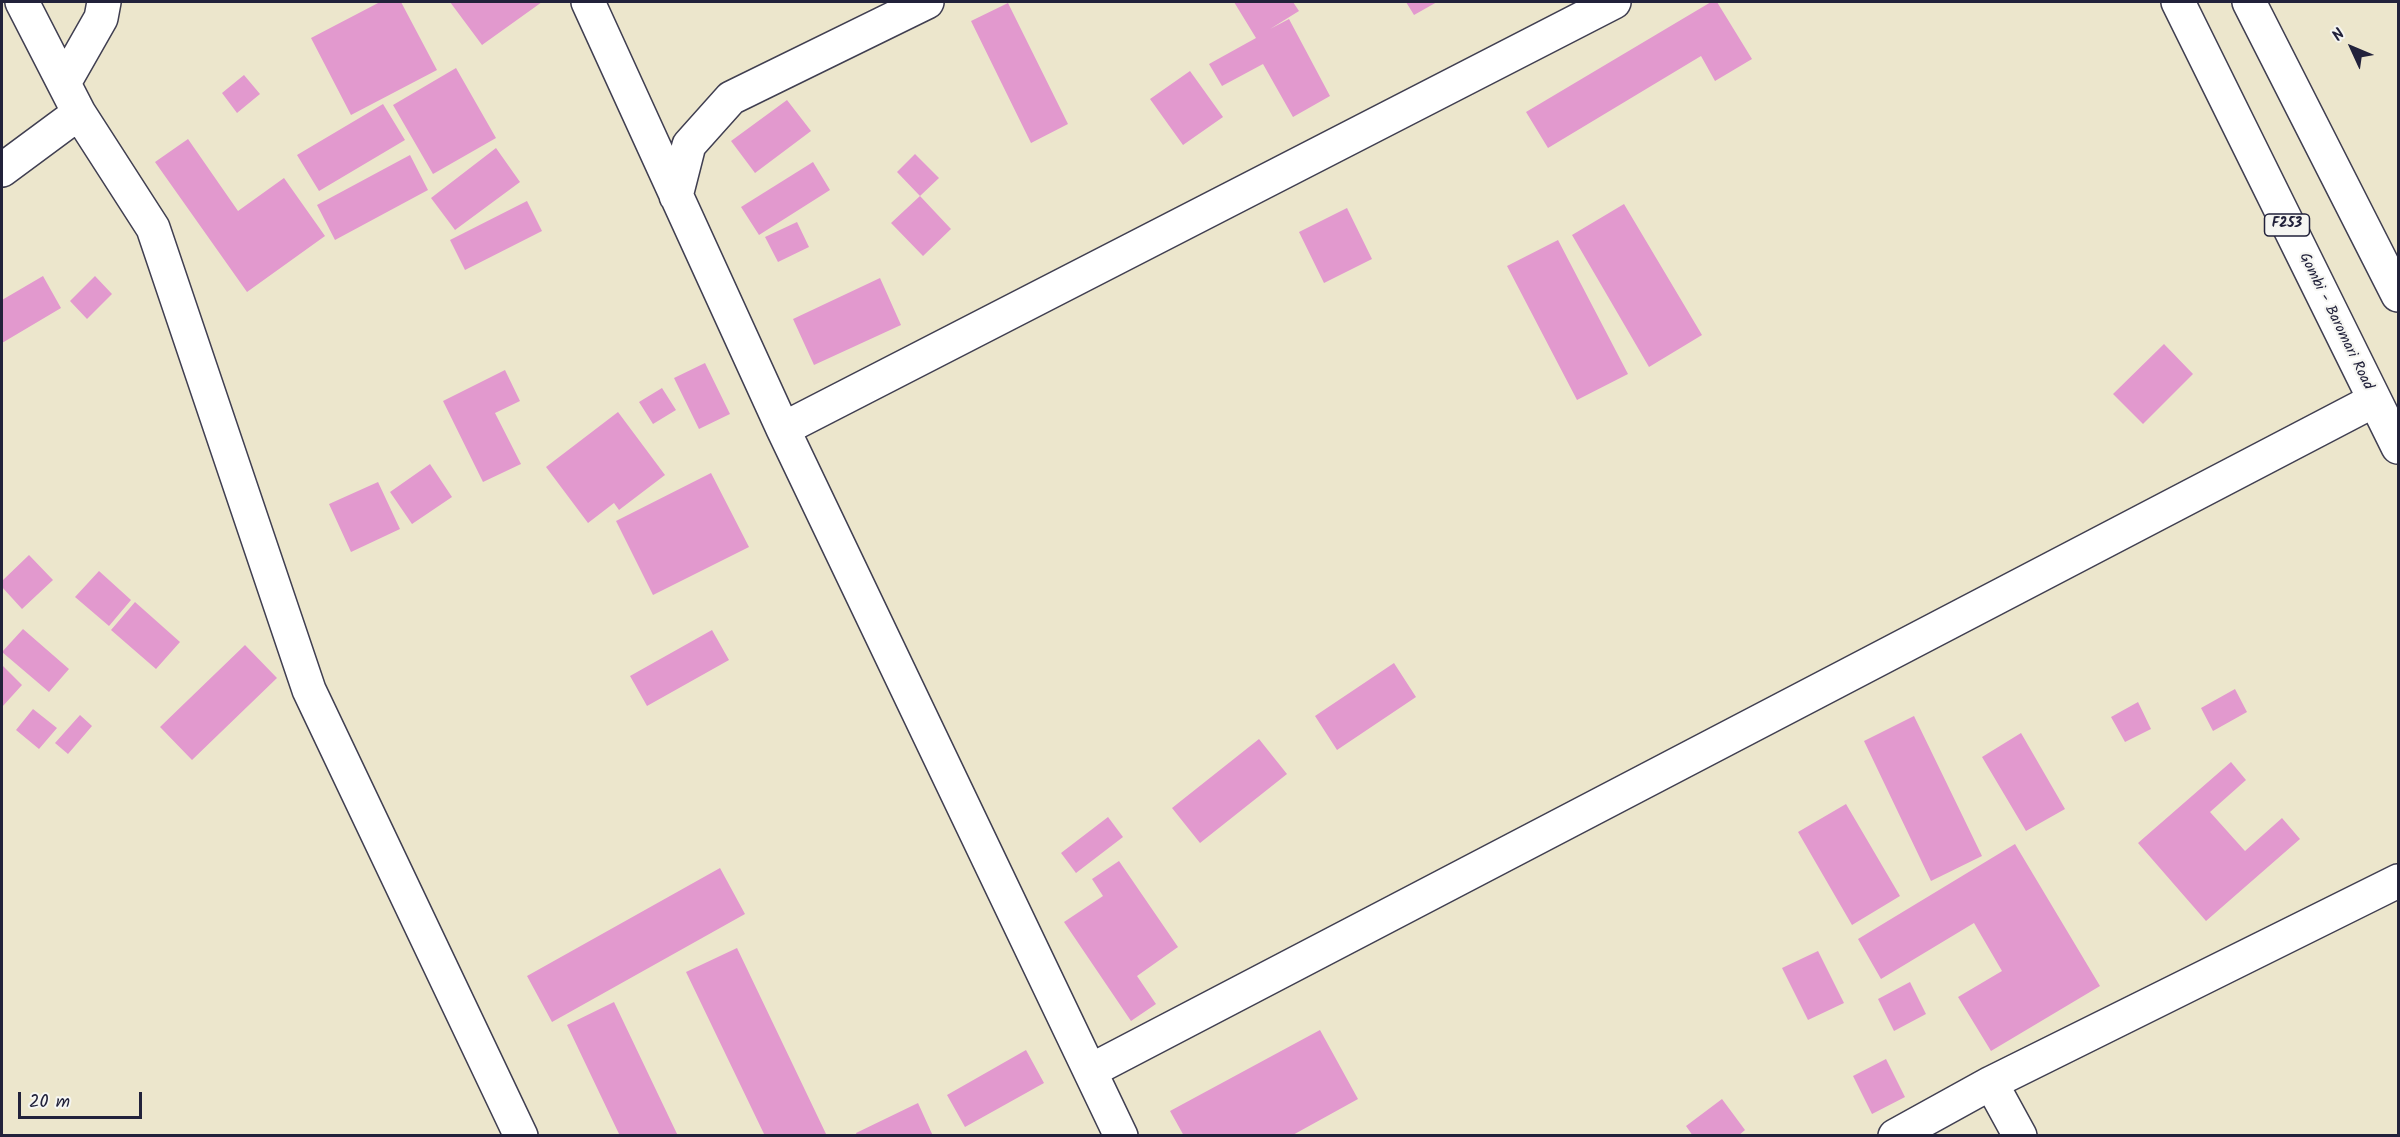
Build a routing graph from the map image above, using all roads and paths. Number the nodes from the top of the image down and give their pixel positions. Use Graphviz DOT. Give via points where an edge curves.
graph roads {
  1 [pos="22,2"];
  2 [pos="104,2"];
  3 [pos="588,2"];
  4 [pos="927,2"];
  5 [pos="1614,2"];
  6 [pos="2178,2"];
  7 [pos="2249,2"];
  8 [pos="64,83"];
  9 [pos="79,113"];
  10 [pos="2,170"];
  11 [pos="676,195"];
  12 [pos="2398,295"];
  13 [pos="2373,400"];
  14 [pos="783,429"];
  15 [pos="2398,447"];
  16 [pos="2398,881"];
  17 [pos="1090,1071"];
  18 [pos="1990,1083"];
  19 [pos="521,1136"];
  20 [pos="1121,1136"];
  21 [pos="1895,1136"];
  22 [pos="2020,1136"];
  1 -- 8 [label="street"];
  2 -- 8 [label="street" via="101,18"];
  3 -- 11 [label="street"];
  4 -- 11 [label="street" via="731,98 689,145"];
  5 -- 14 [label="street"];
  6 -- 13 [label="street, Gombi - Baromari Road / F253"];
  7 -- 12 [label="street"];
  8 -- 9 [label="street"];
  9 -- 10 [label="street"];
  9 -- 19 [label="street" via="153,228 309,690"];
  11 -- 14 [label="street"];
  13 -- 15 [label="street, Gombi - Baromari Road / F253"];
  13 -- 17 [label="street"];
  14 -- 17 [label="street"];
  16 -- 18 [label="street"];
  17 -- 20 [label="street"];
  18 -- 21 [label="street"];
  18 -- 22 [label="street"];
}
